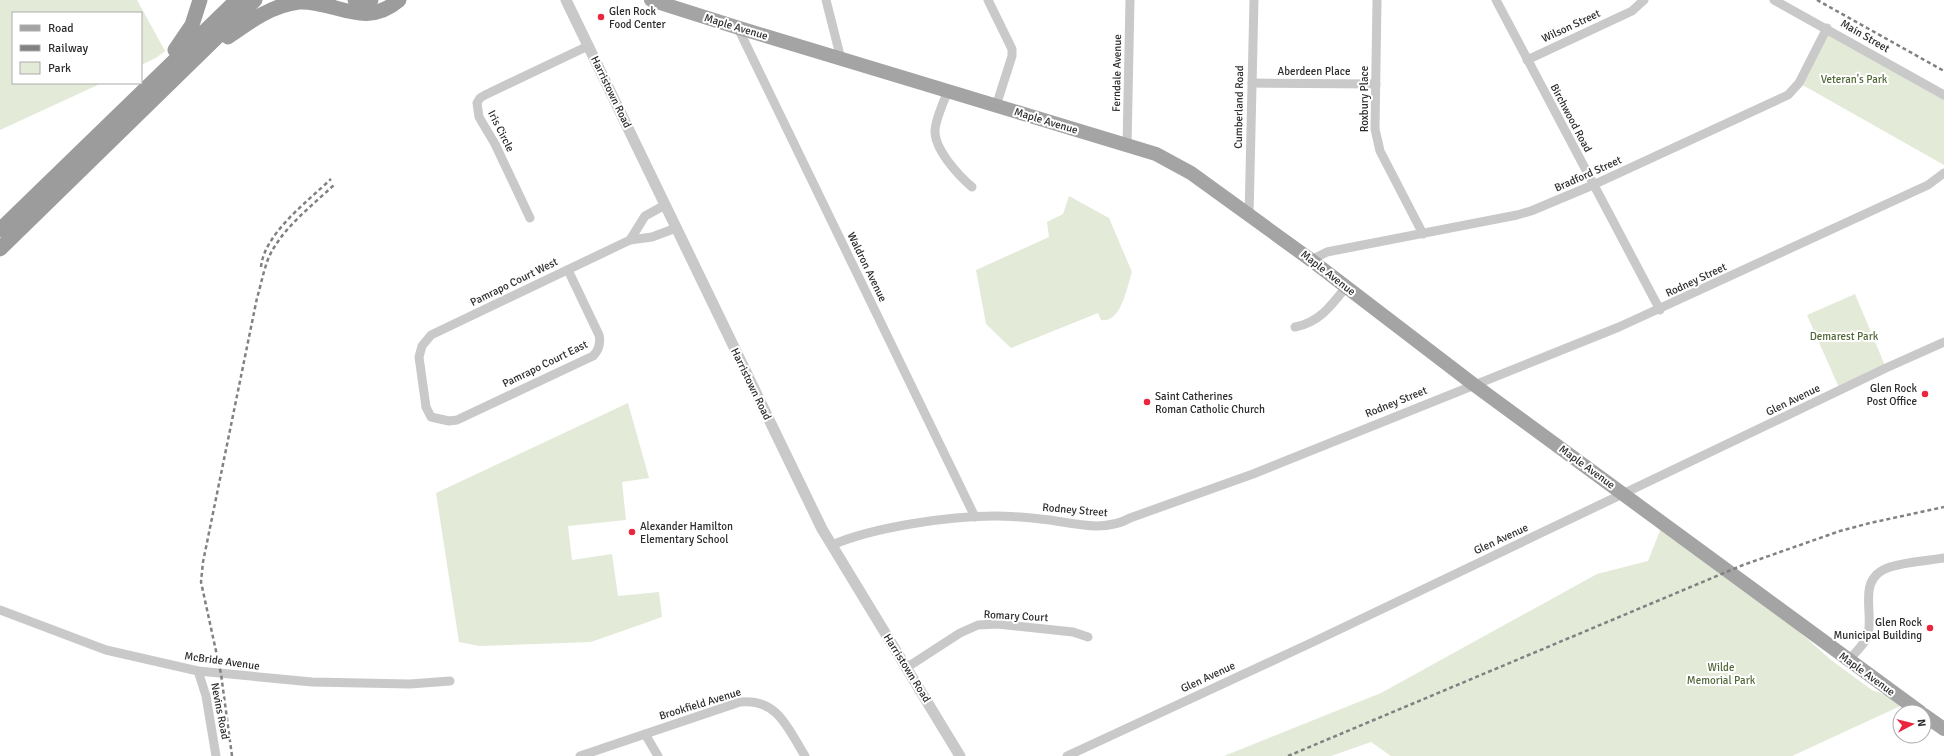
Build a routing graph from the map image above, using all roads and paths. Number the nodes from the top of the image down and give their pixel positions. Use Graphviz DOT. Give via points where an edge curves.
graph roads {
  1 [pos="200,0"];
  2 [pos="237,0"];
  3 [pos="255,0"];
  4 [pos="355,0"];
  5 [pos="372,0"];
  6 [pos="398,0"];
  7 [pos="566,0"];
  8 [pos="651,0"];
  9 [pos="826,0"];
  10 [pos="988,0"];
  11 [pos="1130,0"];
  12 [pos="1254,0"];
  13 [pos="1377,0"];
  14 [pos="1496,0"];
  15 [pos="1644,0"];
  16 [pos="1774,0"];
  17 [pos="738,28"];
  18 [pos="1827,28"];
  19 [pos="588,46"];
  20 [pos="841,59"];
  21 [pos="1527,60"];
  22 [pos="1252,83"];
  23 [pos="1376,84"];
  24 [pos="948,92"];
  25 [pos="158,95"];
  26 [pos="1944,95"];
  27 [pos="996,106"];
  28 [pos="100,133"];
  29 [pos="1128,146"];
  30 [pos="1944,173"];
  31 [pos="1593,185"];
  32 [pos="972,187"];
  33 [pos="665,205"];
  34 [pos="1249,216"];
  35 [pos="530,218"];
  36 [pos="676,228"];
  37 [pos="0,230"];
  38 [pos="1423,234"];
  39 [pos="630,240"];
  40 [pos="0,249"];
  41 [pos="1311,260"];
  42 [pos="568,270"];
  43 [pos="1346,287"];
  44 [pos="1660,310"];
  45 [pos="1295,327"];
  46 [pos="1944,342"];
  47 [pos="1473,384"];
  48 [pos="426,407"];
  49 [pos="1624,494"];
  50 [pos="975,517"];
  51 [pos="832,545"];
  52 [pos="1944,558"];
  53 [pos="0,610"];
  54 [pos="1088,637"];
  55 [pos="1848,661"];
  56 [pos="906,668"];
  57 [pos="198,671"];
  58 [pos="450,681"];
  59 [pos="1909,704"];
  60 [pos="1932,721"];
  61 [pos="1944,729"];
  62 [pos="645,734"];
  63 [pos="216,756"];
  64 [pos="580,756"];
  65 [pos="658,756"];
  66 [pos="805,756"];
  67 [pos="960,756"];
  68 [pos="1067,756"];
  1 -- 28 [label="highway" via="192,25 177,48"];
  2 -- 28 [label="highway"];
  3 -- 25 [label="highway"];
  4 -- 5 [label="highway"];
  6 -- 25 [label="highway" via="382,10 371,13 348,12 309,2 279,7 228,37"];
  7 -- 19 [label="street, Harristown Road"];
  8 -- 17 [label="main road, Maple Avenue"];
  9 -- 20 [label="street"];
  10 -- 27 [label="street" via="1012,49"];
  11 -- 29 [label="street, Ferndale Avenue"];
  12 -- 22 [label="street, Cumberland Road"];
  13 -- 23 [label="street, Roxbury Place"];
  14 -- 21 [label="street, Birchwood Road"];
  15 -- 21 [label="street, Wilson Street" via="1632,11"];
  16 -- 18 [label="street, Main Street"];
  17 -- 20 [label="main road, Maple Avenue"];
  17 -- 50 [label="street, Waldron Avenue"];
  18 -- 26 [label="street, Main Street"];
  18 -- 31 [label="street, Bradford Street" via="1799,84 1788,95"];
  19 -- 33 [label="street, Harristown Road"];
  19 -- 35 [label="street, Iris Circle" via="485,95 477,103 479,117 495,144"];
  20 -- 24 [label="main road, Maple Avenue"];
  21 -- 31 [label="street, Birchwood Road"];
  22 -- 23 [label="street, Aberdeen Place"];
  22 -- 34 [label="street, Cumberland Road"];
  23 -- 38 [label="street, Roxbury Place" via="1376,140"];
  24 -- 27 [label="main road, Maple Avenue"];
  24 -- 32 [label="street" via="937,122 936,136 943,154 959,176"];
  25 -- 40 [label="highway"];
  27 -- 29 [label="main road, Maple Avenue"];
  28 -- 37 [label="highway"];
  29 -- 34 [label="main road, Maple Avenue" via="1156,154 1191,173"];
  30 -- 44 [label="street, Rodney Street" via="1928,185"];
  31 -- 38 [label="street, Bradford Street" via="1531,211"];
  31 -- 44 [label="street, Birchwood Road"];
  33 -- 36 [label="street, Harristown Road"];
  33 -- 39 [label="street" via="645,216"];
  34 -- 41 [label="main road, Maple Avenue"];
  36 -- 39 [label="street" via="652,237"];
  36 -- 51 [label="street, Harristown Road" via="802,490"];
  38 -- 41 [label="street, Bradford Street" via="1327,252"];
  39 -- 42 [label="street, Pamrapo Court West"];
  41 -- 43 [label="main road, Maple Avenue"];
  42 -- 48 [label="street, Pamrapo Court West" via="431,335 422,346 419,357"];
  42 -- 48 [label="street, Pamrapo Court East" via="600,335 600,346 593,356 457,420 431,417"];
  43 -- 45 [label="street" via="1327,311 1318,318"];
  43 -- 47 [label="main road, Maple Avenue"];
  44 -- 47 [label="street, Rodney Street"];
  46 -- 49 [label="street, Glen Avenue"];
  47 -- 49 [label="main road, Maple Avenue"];
  47 -- 50 [label="street, Rodney Street" via="1253,474 1122,523 1100,526 1025,517"];
  49 -- 55 [label="main road, Maple Avenue"];
  49 -- 68 [label="street, Glen Avenue"];
  50 -- 51 [label="street, Rodney Street" via="944,519 889,529"];
  51 -- 56 [label="street, Harristown Road"];
  52 -- 55 [label="street" via="1890,567 1876,576 1868,596 1868,634"];
  53 -- 57 [label="street, McBride Avenue" via="106,650"];
  54 -- 56 [label="street, Romary Court" via="1073,632 998,624 978,625 960,633"];
  55 -- 59 [label="main road, Maple Avenue"];
  56 -- 67 [label="street, Harristown Road"];
  57 -- 58 [label="street, McBride Avenue" via="312,682 410,684"];
  57 -- 63 [label="street, Nevins Road" via="206,696"];
  60 -- 61 [label="main road"];
  62 -- 64 [label="street, Brookfield Avenue"];
  62 -- 65 [label="street"];
  62 -- 66 [label="street, Brookfield Avenue" via="740,702 757,702 773,709 779,715"];
}
